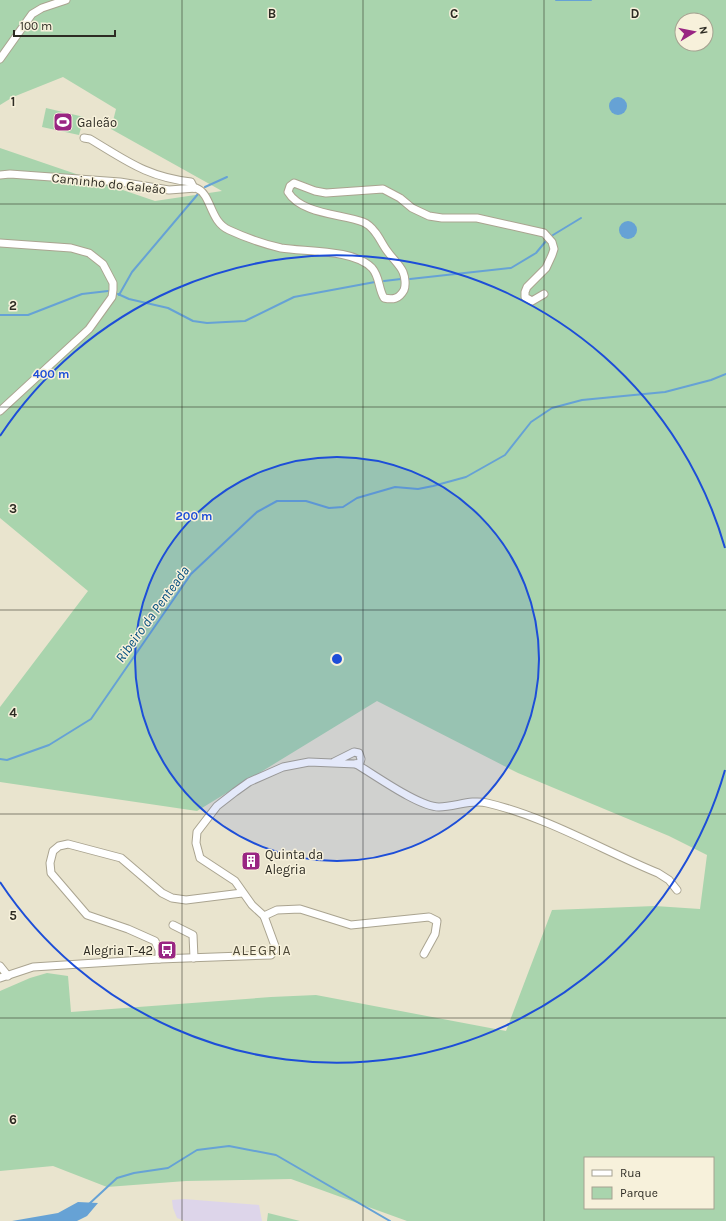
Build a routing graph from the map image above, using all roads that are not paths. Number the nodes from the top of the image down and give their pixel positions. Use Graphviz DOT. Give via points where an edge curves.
graph roads {
  1 [pos="66,0"];
  2 [pos="0,59"];
  3 [pos="84,138"];
  4 [pos="0,175"];
  5 [pos="194,188"];
  6 [pos="0,244"];
  7 [pos="544,294"];
  8 [pos="0,411"];
  9 [pos="334,762"];
  10 [pos="356,764"];
  11 [pos="677,890"];
  12 [pos="242,893"];
  13 [pos="264,916"];
  14 [pos="173,925"];
  15 [pos="424,954"];
  16 [pos="194,958"];
  17 [pos="159,959"];
  18 [pos="0,966"];
  19 [pos="8,976"];
  20 [pos="0,978"];
  1 -- 2 [label="street" via="32,14"];
  3 -- 5 [label="street, Caminho do Galeão" via="90,139 143,171 160,177 191,182"];
  4 -- 5 [label="street, Caminho do Galeão" via="120,182 169,190"];
  5 -- 7 [label="street, Caminho do Galeão" via="203,192 215,219 227,229 280,248 355,257 371,267 380,281 384,298 390,300 402,294 405,288 404,275 374,230 363,222 327,214 297,202 288,192 290,186 294,183 315,192 326,193 383,189 429,216 477,218 537,230 549,238 554,249 546,268 527,287 525,297 532,301"];
  6 -- 8 [label="street" via="71,248 89,253 103,264 113,283 112,293 89,329"];
  9 -- 10 [label="street"];
  9 -- 10 [label="street" via="351,752 356,752 361,761"];
  9 -- 12 [label="street" via="309,762 283,767 249,782 217,806 203,823 197,832 196,843 200,858 235,881"];
  10 -- 11 [label="street" via="422,803 438,807 486,802 538,819 658,873 669,880"];
  12 -- 13 [label="street"];
  12 -- 17 [label="street" via="186,900 172,898 162,893 121,858 68,844 59,846 53,852 51,873 82,911 92,918 128,929 155,941"];
  13 -- 15 [label="street" via="277,910 300,909 351,925 430,917 438,921 436,934"];
  13 -- 16 [label="street" via="275,946 271,955"];
  14 -- 16 [label="street" via="193,935"];
  16 -- 17 [label="street"];
  17 -- 19 [label="street" via="33,966"];
  18 -- 19 [label="street"];
  19 -- 20 [label="street"];
}
